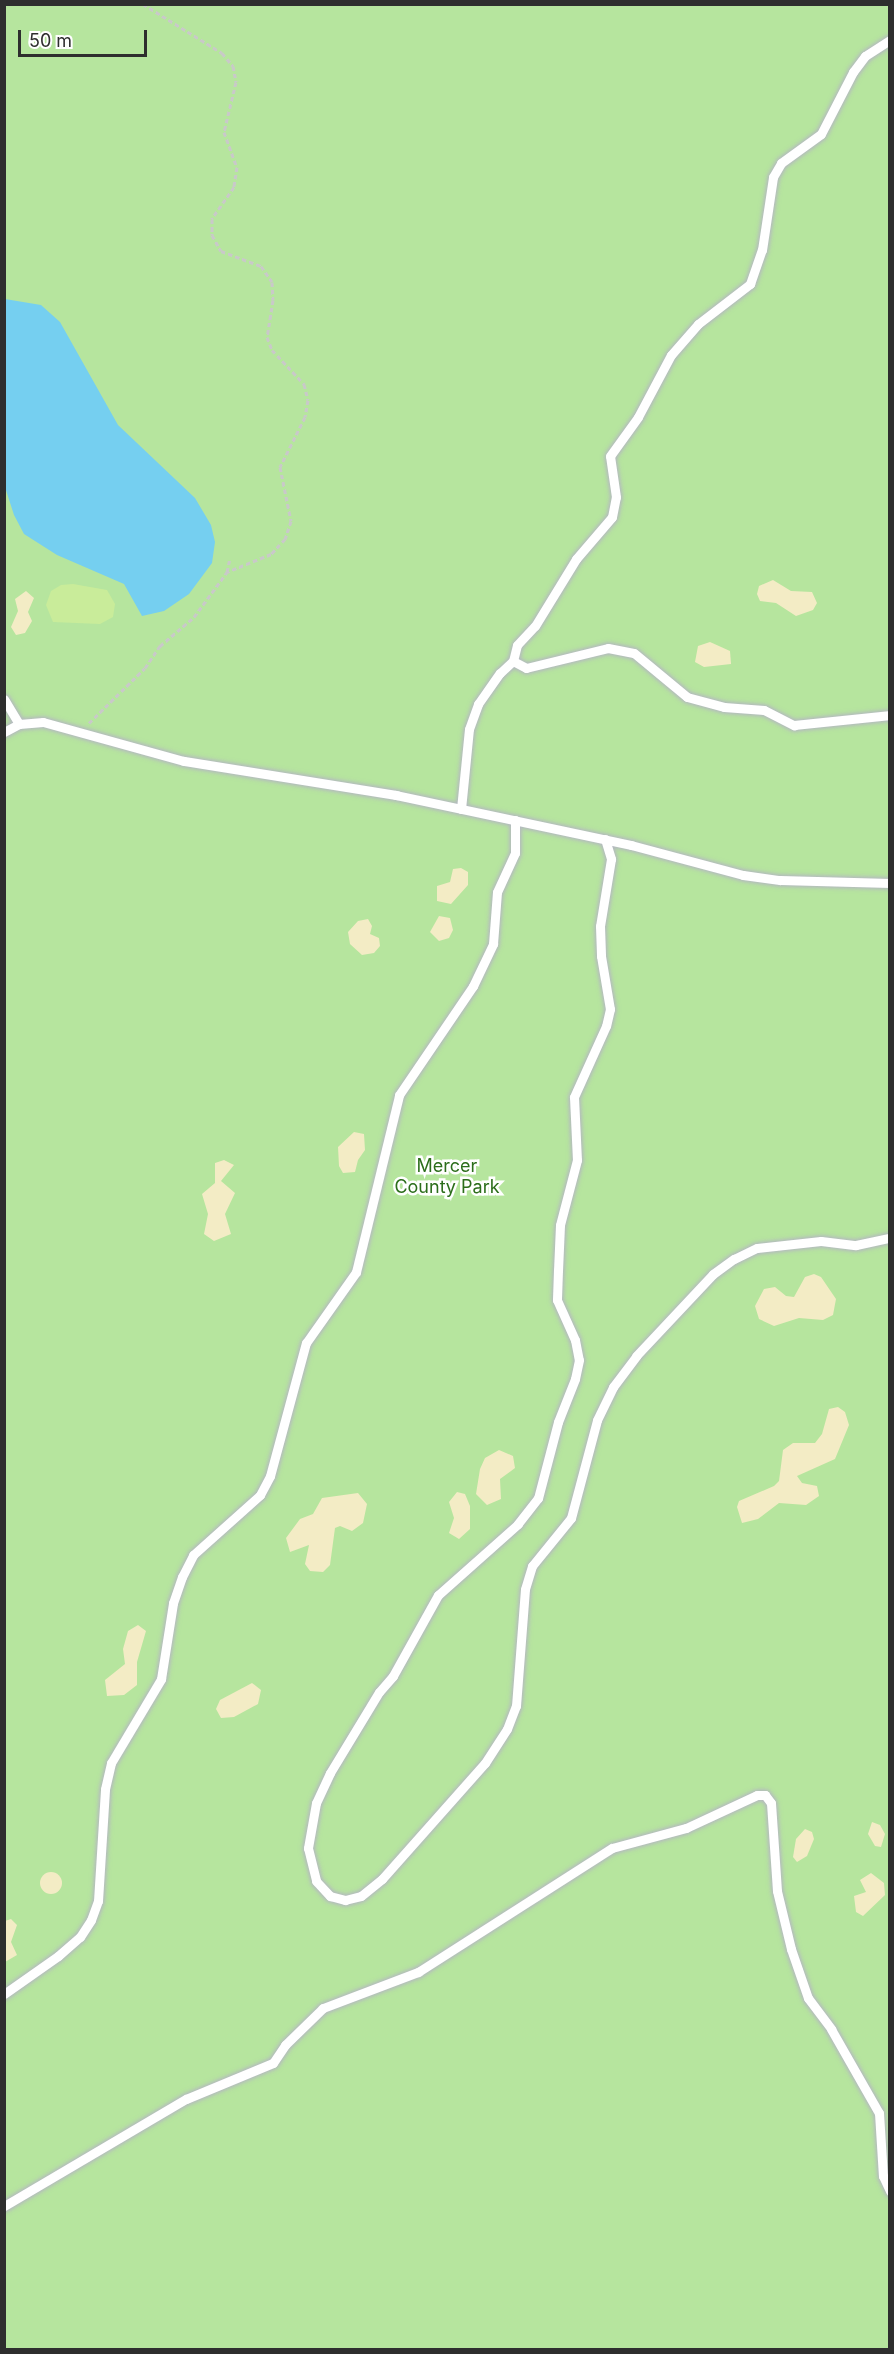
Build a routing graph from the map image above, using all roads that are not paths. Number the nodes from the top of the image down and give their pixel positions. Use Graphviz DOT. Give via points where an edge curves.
graph roads {
  1 [pos="890,40"];
  2 [pos="513,661"];
  3 [pos="4,699"];
  4 [pos="890,715"];
  5 [pos="19,724"];
  6 [pos="4,732"];
  7 [pos="461,809"];
  8 [pos="515,820"];
  9 [pos="605,839"];
  10 [pos="890,883"];
  11 [pos="890,1238"];
  12 [pos="4,1994"];
  13 [pos="890,2191"];
  14 [pos="4,2206"];
  1 -- 2 [label="lane" via="865,56 853,72 821,134 781,163 773,177 762,250 750,284 698,324 671,355 644,407 610,456 616,497 612,516 576,559 535,626 517,645"];
  2 -- 4 [label="lane" via="526,668 608,648 634,652 687,697 764,710 794,725"];
  2 -- 7 [label="lane" via="478,704 469,729"];
  3 -- 5 [label="lane"];
  5 -- 6 [label="lane"];
  5 -- 7 [label="lane" via="43,722 184,761"];
  7 -- 8 [label="lane"];
  8 -- 9 [label="lane"];
  8 -- 12 [label="lane" via="515,853 497,892 493,944 473,986 399,1095 356,1272 306,1343 270,1476 253,1502 192,1555 182,1577 173,1603 161,1679 111,1763 105,1789 99,1891 91,1920 80,1937 58,1956"];
  9 -- 10 [label="lane" via="743,875"];
  9 -- 11 [label="lane" via="611,859 600,926 610,1009 574,1097 577,1160 562,1217 559,1248 557,1300 575,1340 579,1360 575,1379 558,1422 538,1498 519,1524 438,1595 405,1657 363,1718 326,1783 310,1825 308,1848 316,1881 330,1896 345,1900 361,1896 382,1879 485,1763 507,1730 516,1706 525,1589 532,1566 571,1518 597,1420 613,1387 636,1356 713,1275 757,1248 820,1241 856,1245"];
  13 -- 14 [label="lane" via="883,2176 879,2113 831,2029 808,1998 791,1949 777,1891 771,1803 765,1796 757,1795 686,1828 612,1848 418,1972 323,2008 285,2045 273,2063 186,2099"];
}
